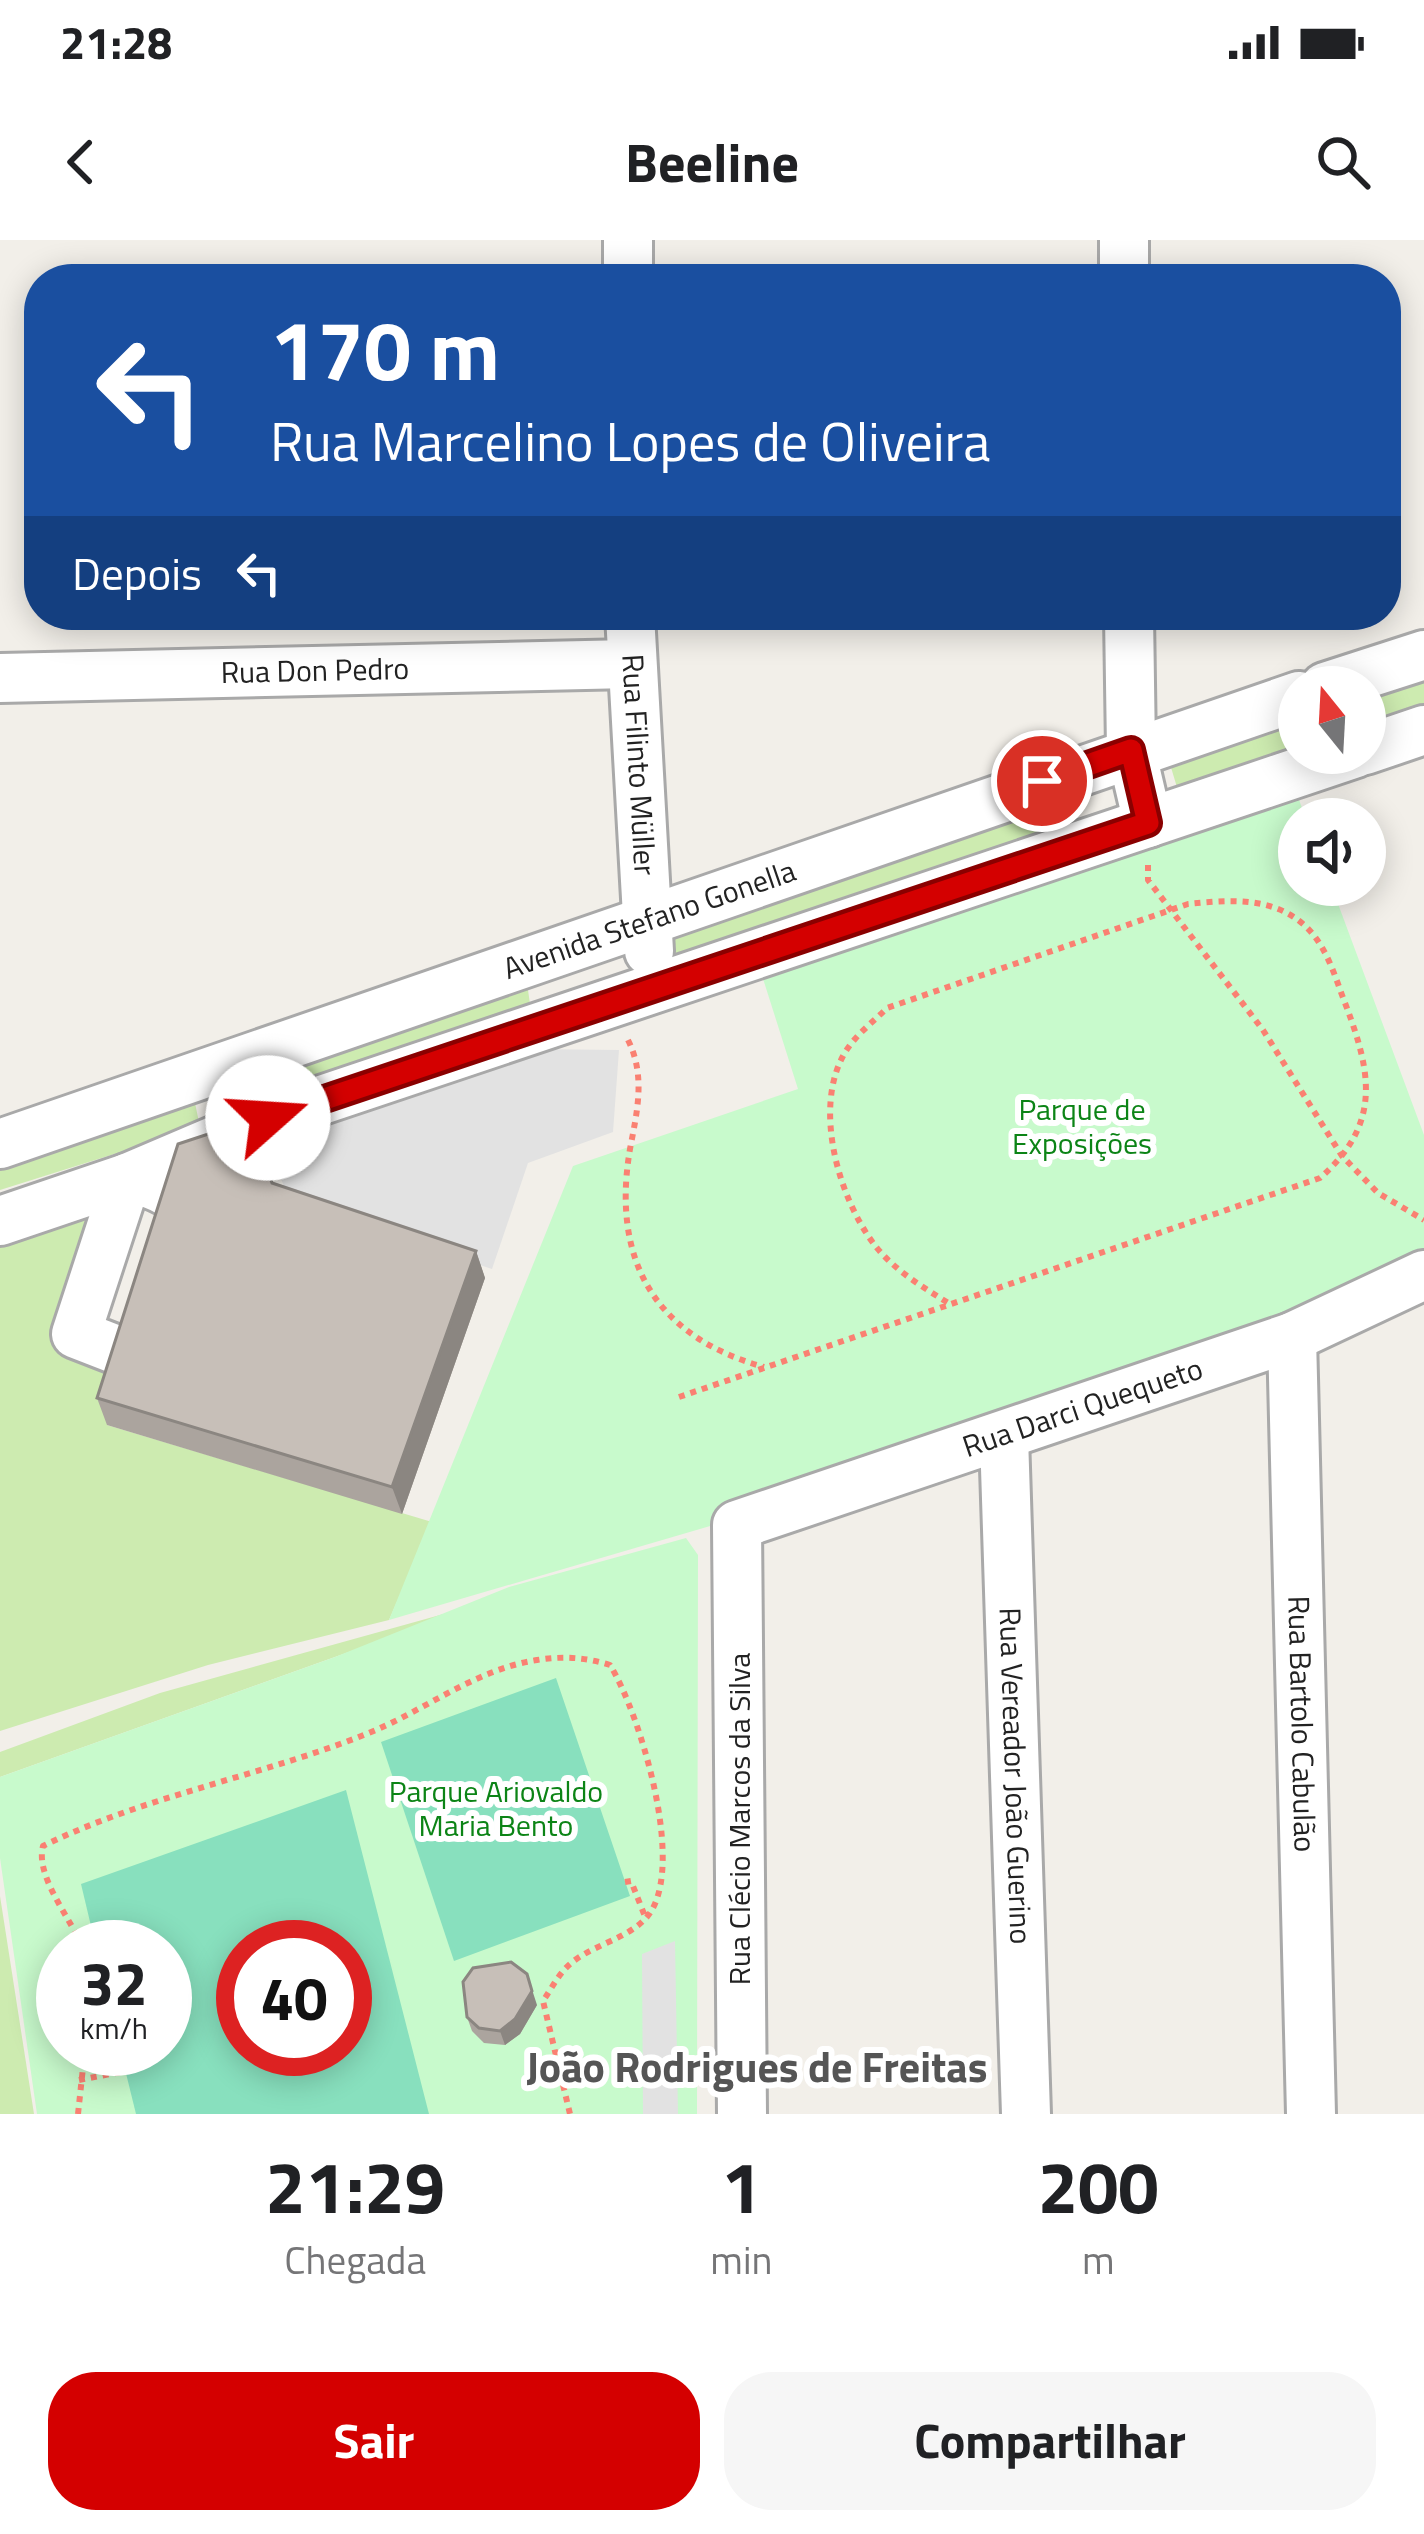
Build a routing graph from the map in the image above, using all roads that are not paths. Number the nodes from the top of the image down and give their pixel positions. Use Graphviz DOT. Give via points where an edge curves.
graph roads {
  1 [pos="630,630"];
  2 [pos="1129,630"];
  3 [pos="1424,655"];
  4 [pos="630,664"];
  5 [pos="1386,667"];
  6 [pos="0,678"];
  7 [pos="1278,702"];
  8 [pos="1424,730"];
  9 [pos="1386,743"];
  10 [pos="1131,750"];
  11 [pos="1294,774"];
  12 [pos="1148,823"];
  13 [pos="644,920"];
  14 [pos="654,985"];
  15 [pos="0,1144"];
  16 [pos="0,1221"];
  17 [pos="1424,1275"];
  18 [pos="1292,1337"];
  19 [pos="1004,1437"];
  20 [pos="736,1525"];
  21 [pos="742,2114"];
  22 [pos="1026,2114"];
  23 [pos="1310,2114"];
  1 -- 4 [label="street, Rua Filinto Müller"];
  2 -- 10 [label="street"];
  3 -- 5 [label="street"];
  4 -- 6 [label="street, Rua Don Pedro"];
  4 -- 13 [label="street, Rua Filinto Müller"];
  7 -- 10 [label="street, Avenida Stefano Gonella"];
  8 -- 9 [label="street"];
  10 -- 12 [label="street"];
  10 -- 13 [label="street, Avenida Stefano Gonella"];
  11 -- 12 [label="street"];
  12 -- 14 [label="street"];
  13 -- 14 [label="street, Rua Filinto Müller"];
  13 -- 15 [label="street, Avenida Stefano Gonella"];
  14 -- 16 [label="street"];
  17 -- 18 [label="street, Rua Darci Quequeto"];
  18 -- 19 [label="street, Rua Darci Quequeto"];
  18 -- 23 [label="street, Rua Bartolo Cabulão"];
  19 -- 20 [label="street, Rua Darci Quequeto"];
  19 -- 22 [label="street, Rua Vereador João Guerino"];
  20 -- 21 [label="street, Rua Clécio Marcos da Silva"];
}
